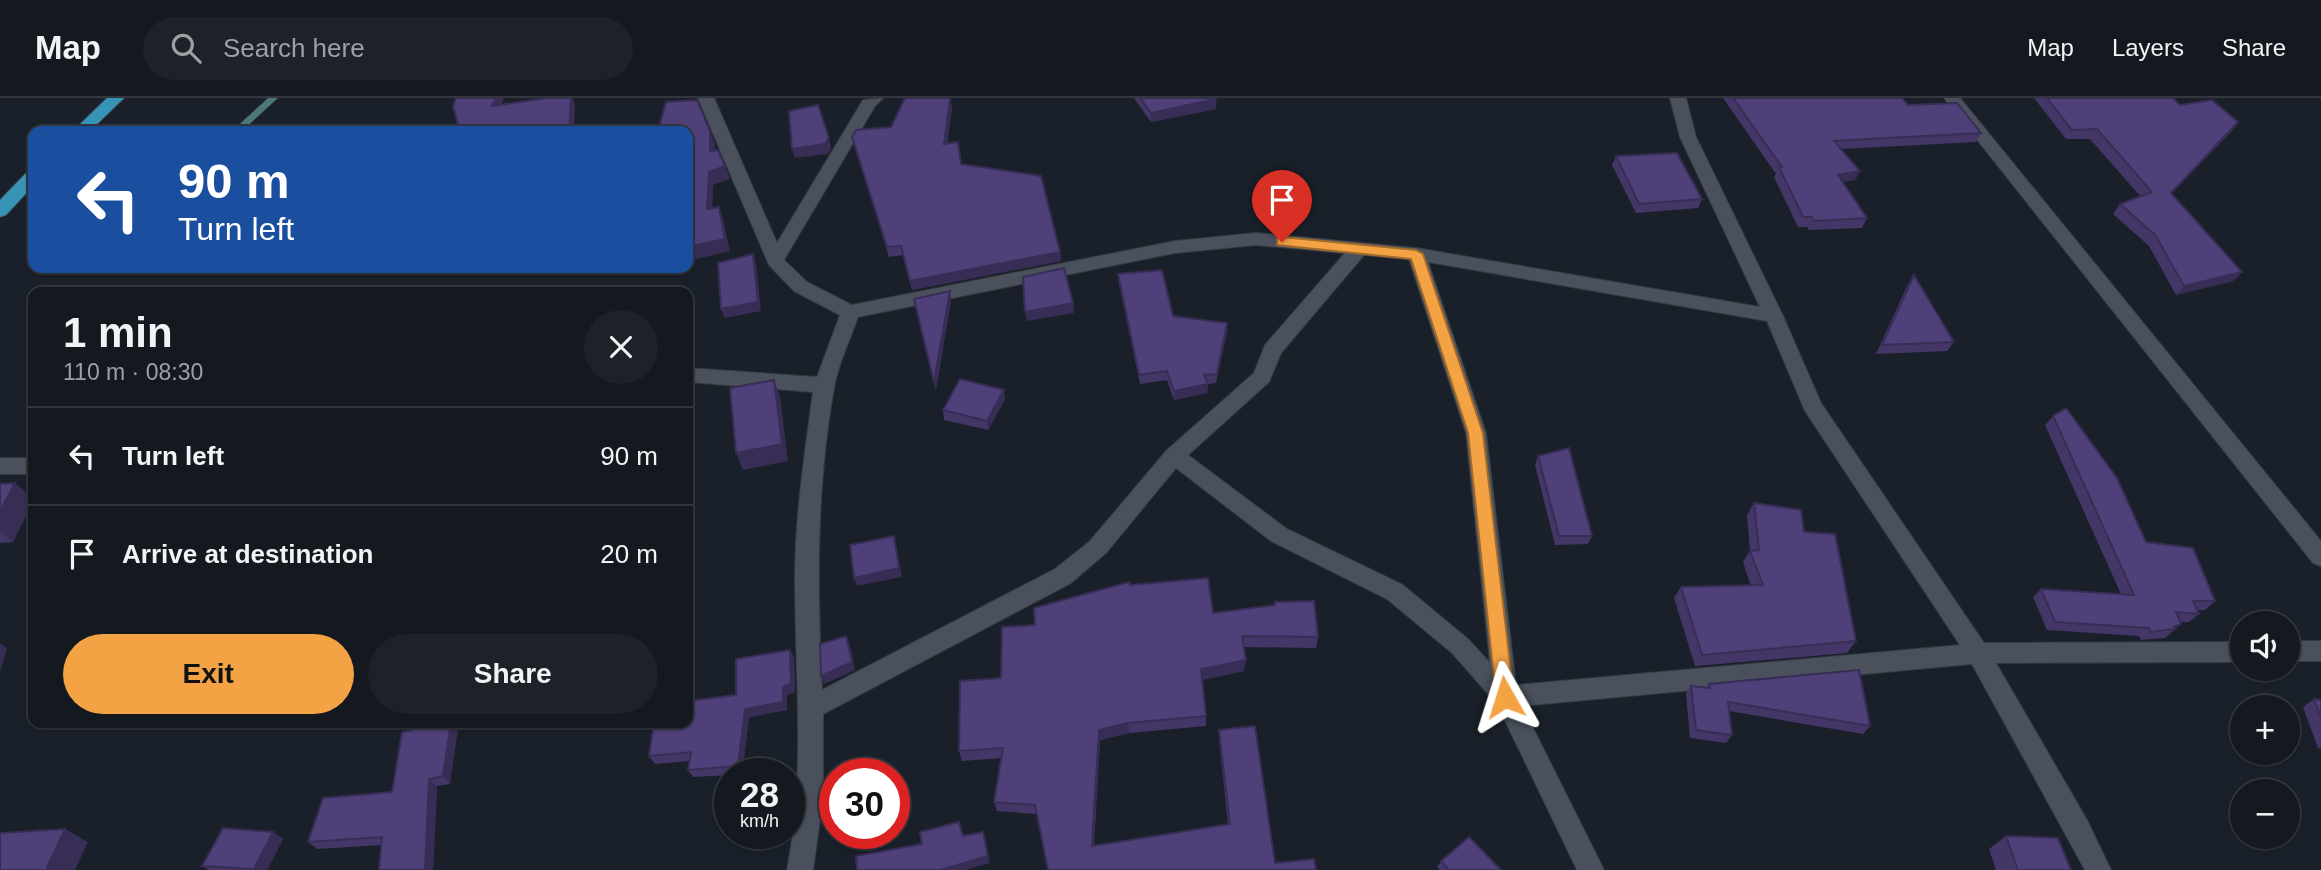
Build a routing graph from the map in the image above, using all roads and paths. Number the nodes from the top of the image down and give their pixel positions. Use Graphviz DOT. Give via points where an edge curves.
graph roads {
  1 [pos="116,98"];
  2 [pos="706,98"];
  3 [pos="875,98"];
  4 [pos="1678,98"];
  5 [pos="1952,98"];
  6 [pos="86,126"];
  7 [pos="28,181"];
  8 [pos="0,211"];
  9 [pos="1358,250"];
  10 [pos="1416,254"];
  11 [pos="775,261"];
  12 [pos="850,312"];
  13 [pos="1774,316"];
  14 [pos="693,375"];
  15 [pos="824,384"];
  16 [pos="1174,456"];
  17 [pos="0,466"];
  18 [pos="28,466"];
  19 [pos="2321,557"];
  20 [pos="2300,651"];
  21 [pos="2321,651"];
  22 [pos="2230,652"];
  23 [pos="1978,653"];
  24 [pos="1505,697"];
  25 [pos="811,708"];
  26 [pos="800,870"];
  27 [pos="1591,870"];
  28 [pos="2098,870"];
  1 -- 6 [label="highway"];
  2 -- 11 [label="street"];
  3 -- 11 [label="street"];
  4 -- 13 [label="street" via="1688,137"];
  5 -- 19 [label="street"];
  7 -- 8 [label="highway"];
  9 -- 10 [label="street"];
  9 -- 12 [label="street" via="1256,239 1215,241"];
  9 -- 16 [label="street" via="1272,350 1262,377"];
  10 -- 13 [label="street"];
  10 -- 24 [label="street" via="1476,433"];
  11 -- 12 [label="street" via="803,291"];
  12 -- 15 [label="street"];
  13 -- 23 [label="street" via="1812,406"];
  14 -- 15 [label="street"];
  15 -- 25 [label="street" via="808,516"];
  16 -- 24 [label="street" via="1279,535 1395,592 1461,646"];
  16 -- 25 [label="street" via="1098,547 1063,576"];
  17 -- 18 [label="street"];
  20 -- 21 [label="street"];
  22 -- 23 [label="street"];
  23 -- 24 [label="street"];
  23 -- 28 [label="street"];
  24 -- 27 [label="street"];
  25 -- 26 [label="street" via="808,836"];
}
